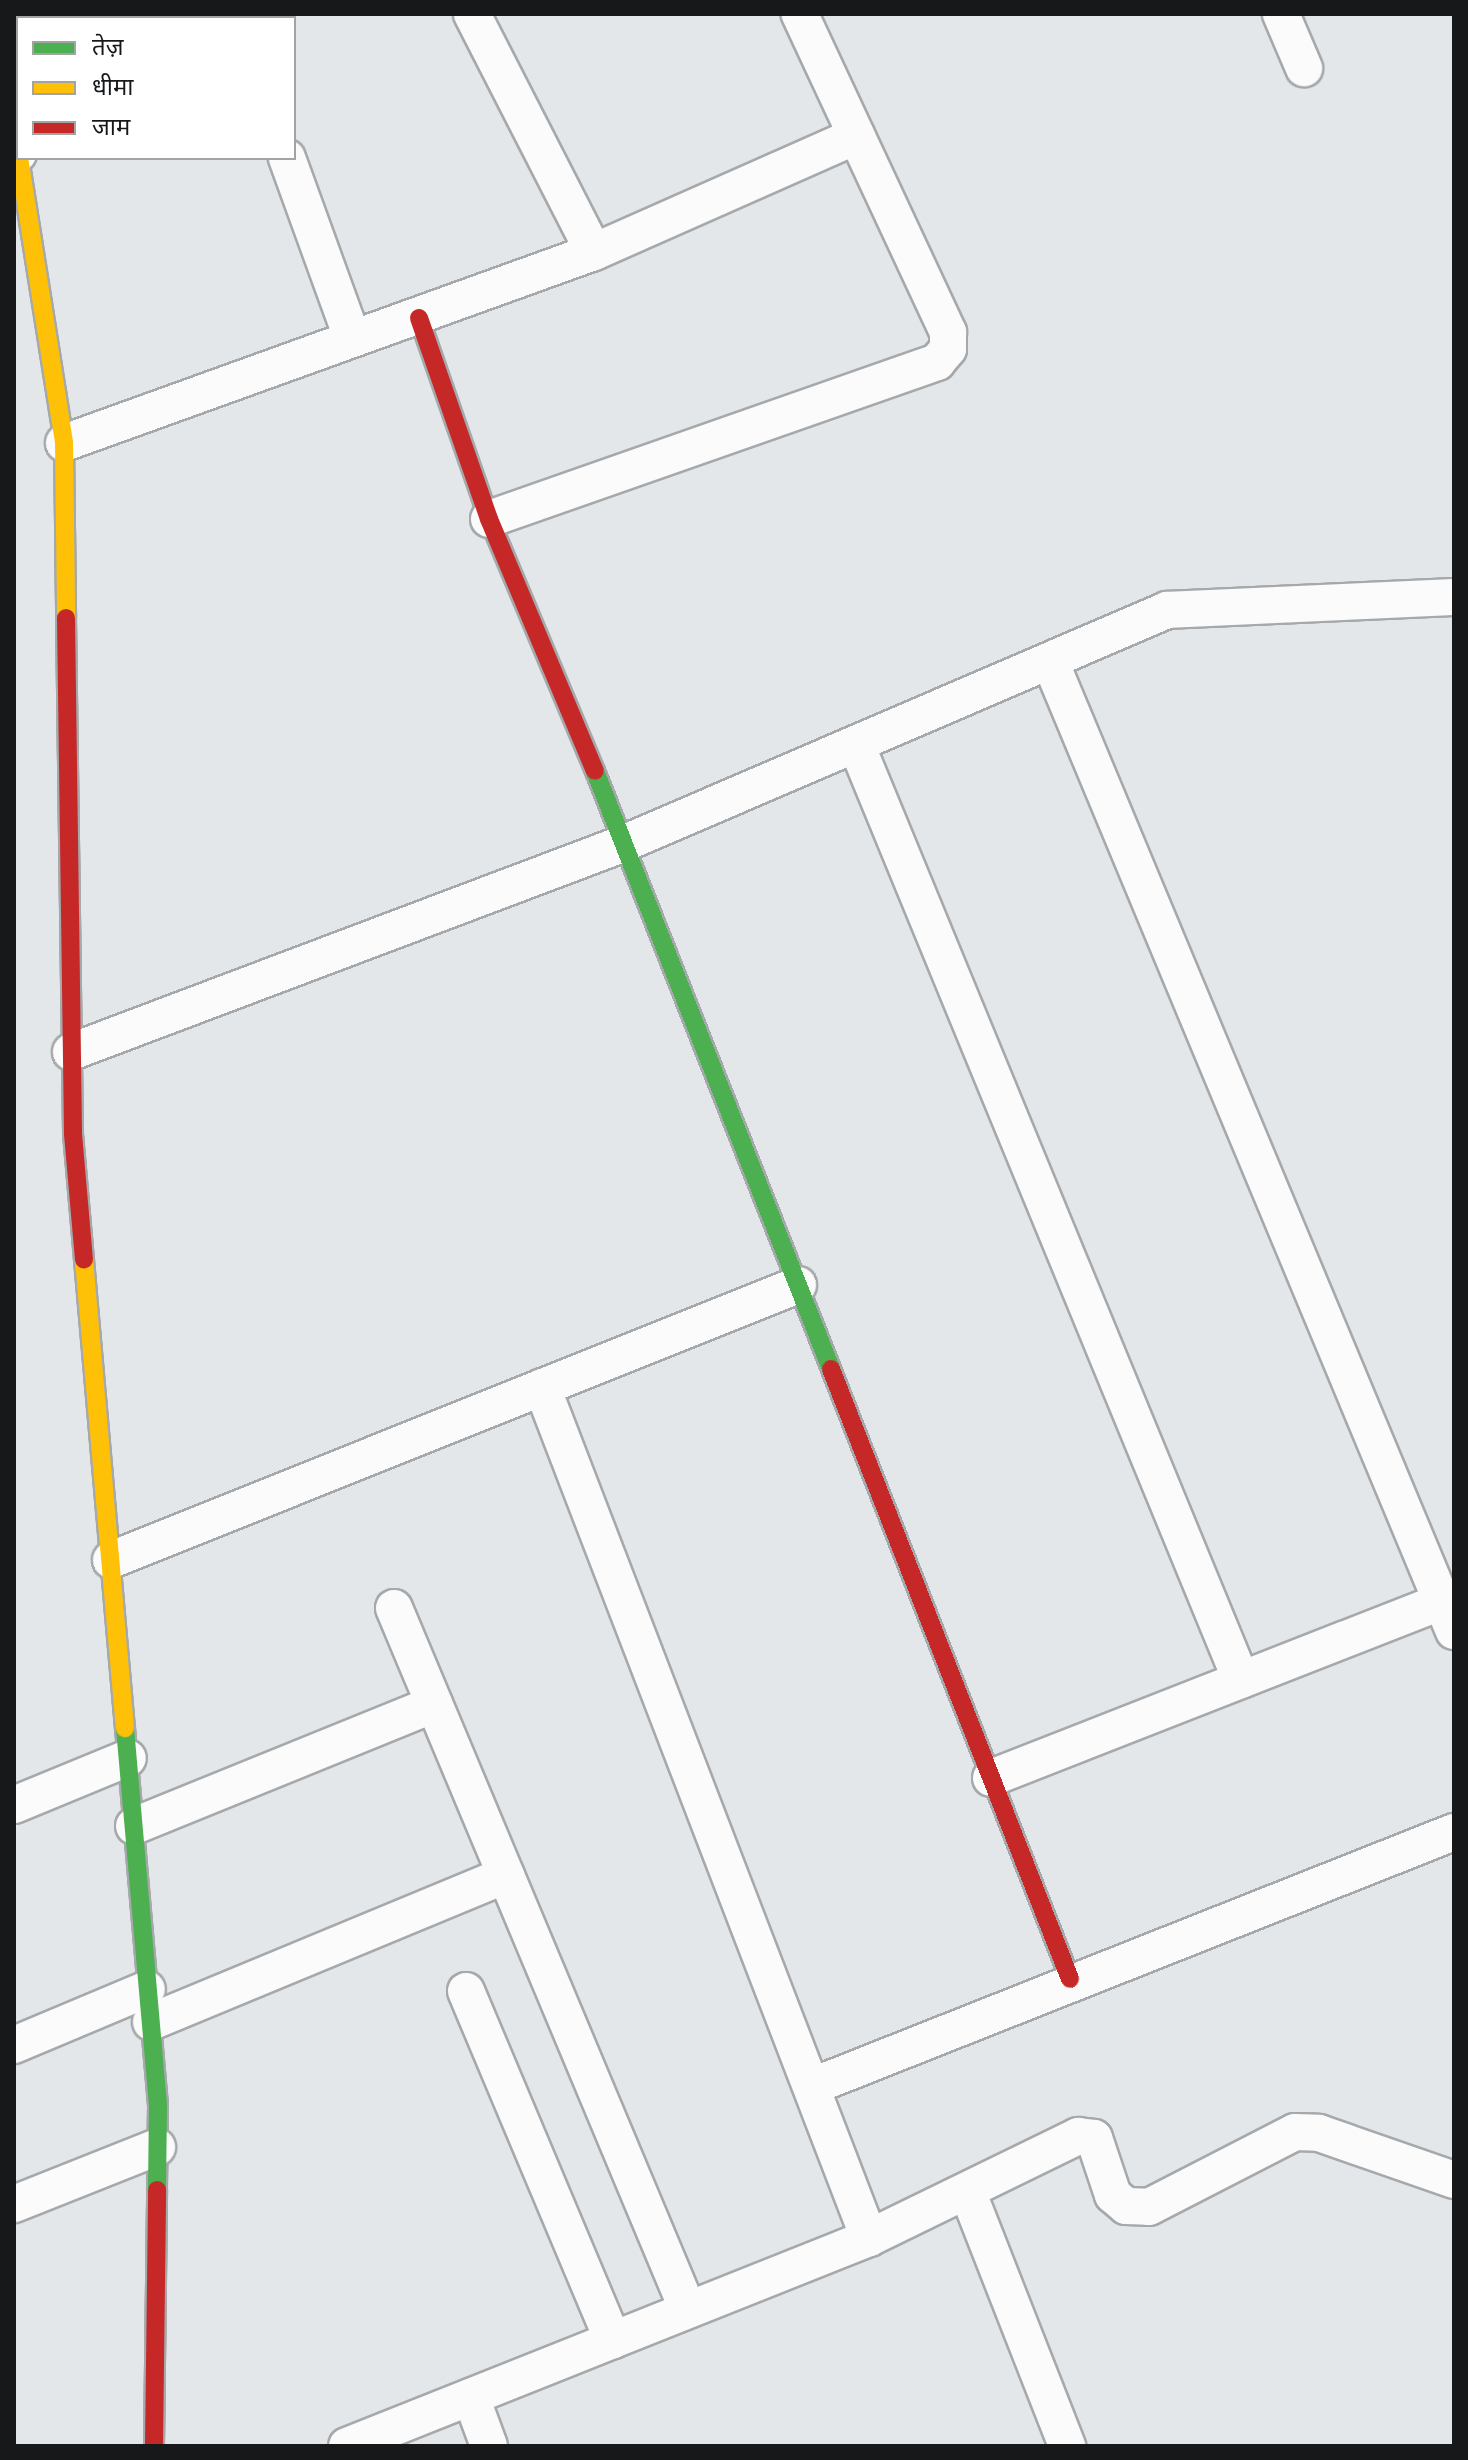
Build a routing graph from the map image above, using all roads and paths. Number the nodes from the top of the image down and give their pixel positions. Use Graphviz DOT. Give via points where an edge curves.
graph roads {
  1 [pos="472,14"];
  2 [pos="800,14"];
  3 [pos="1281,14"];
  4 [pos="1304,68"];
  5 [pos="856,136"];
  6 [pos="19,160"];
  7 [pos="288,160"];
  8 [pos="594,252"];
  9 [pos="419,318"];
  10 [pos="351,335"];
  11 [pos="64,443"];
  12 [pos="489,519"];
  13 [pos="1454,597"];
  14 [pos="1050,661"];
  15 [pos="856,744"];
  16 [pos="625,843"];
  17 [pos="71,1052"];
  18 [pos="798,1285"];
  19 [pos="542,1387"];
  20 [pos="111,1560"];
  21 [pos="394,1608"];
  22 [pos="1450,1610"];
  23 [pos="1241,1680"];
  24 [pos="434,1704"];
  25 [pos="128,1758"];
  26 [pos="991,1778"];
  27 [pos="14,1805"];
  28 [pos="134,1826"];
  29 [pos="1454,1832"];
  30 [pos="506,1875"];
  31 [pos="1070,1979"];
  32 [pos="466,1991"];
  33 [pos="149,2006"];
  34 [pos="14,2045"];
  35 [pos="813,2086"];
  36 [pos="157,2147"];
  37 [pos="1454,2180"];
  38 [pos="968,2193"];
  39 [pos="14,2204"];
  40 [pos="869,2238"];
  41 [pos="688,2310"];
  42 [pos="613,2340"];
  43 [pos="471,2397"];
  44 [pos="149,2444"];
  45 [pos="347,2446"];
  46 [pos="489,2446"];
  47 [pos="1067,2446"];
  1 -- 8 [label="street"];
  2 -- 5 [label="street"];
  3 -- 4 [label="street"];
  5 -- 8 [label="street"];
  5 -- 12 [label="street" via="948,332 948,349 937,362"];
  6 -- 11 [label="street"];
  7 -- 10 [label="street"];
  8 -- 9 [label="street"];
  9 -- 10 [label="street"];
  9 -- 12 [label="street"];
  10 -- 11 [label="street"];
  11 -- 17 [label="street"];
  12 -- 16 [label="street"];
  13 -- 14 [label="street" via="1167,610"];
  14 -- 15 [label="street"];
  14 -- 22 [label="street"];
  15 -- 16 [label="street"];
  15 -- 23 [label="street"];
  16 -- 17 [label="street"];
  16 -- 18 [label="street"];
  17 -- 20 [label="street"];
  18 -- 19 [label="street"];
  18 -- 26 [label="street"];
  19 -- 20 [label="street"];
  19 -- 35 [label="street"];
  20 -- 25 [label="street"];
  21 -- 24 [label="street"];
  22 -- 23 [label="street"];
  23 -- 26 [label="street"];
  24 -- 28 [label="street"];
  24 -- 30 [label="street"];
  25 -- 27 [label="street"];
  25 -- 28 [label="street"];
  26 -- 31 [label="street"];
  28 -- 33 [label="street"];
  29 -- 31 [label="street"];
  30 -- 33 [label="street"];
  30 -- 41 [label="street"];
  31 -- 35 [label="street"];
  32 -- 42 [label="street"];
  33 -- 34 [label="street"];
  33 -- 36 [label="street"];
  35 -- 40 [label="street"];
  36 -- 39 [label="street"];
  36 -- 44 [label="street"];
  37 -- 38 [label="street" via="1319,2133 1295,2132 1149,2207 1126,2206 1113,2195 1094,2138 1078,2136"];
  38 -- 40 [label="street"];
  38 -- 47 [label="street"];
  40 -- 41 [label="street"];
  41 -- 42 [label="street"];
  42 -- 43 [label="street"];
  43 -- 45 [label="street"];
  43 -- 46 [label="street"];
}
